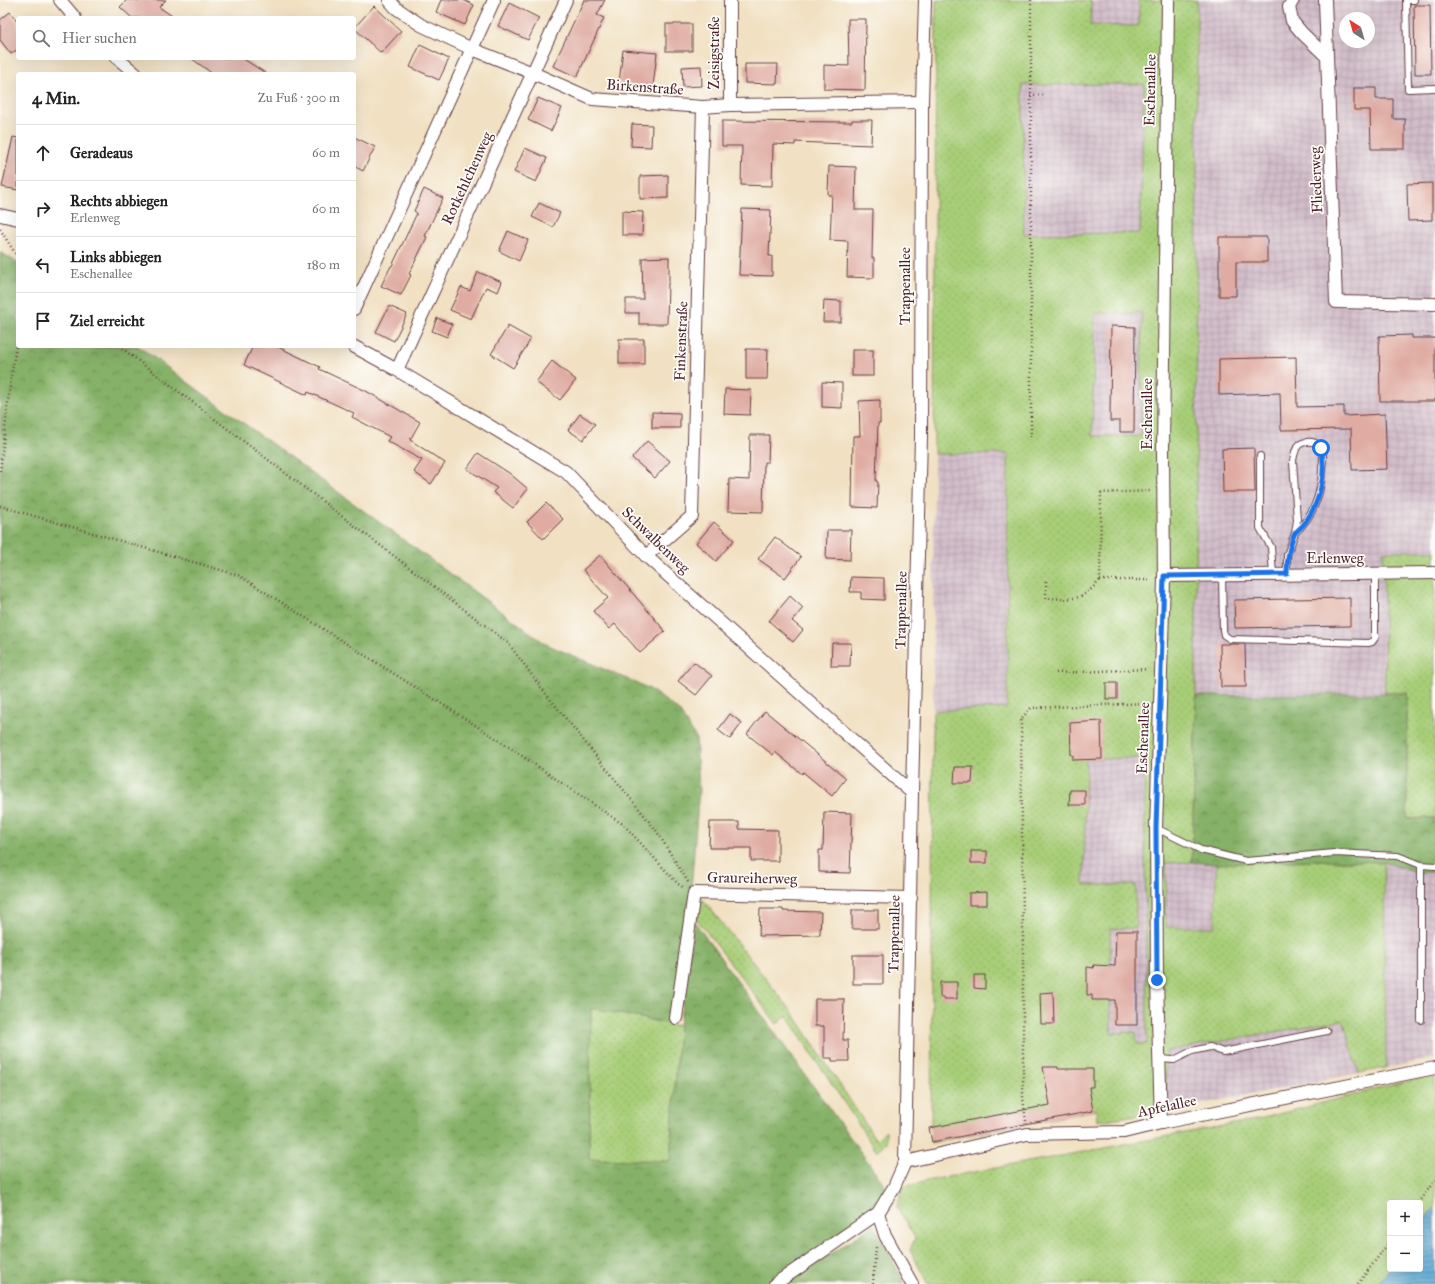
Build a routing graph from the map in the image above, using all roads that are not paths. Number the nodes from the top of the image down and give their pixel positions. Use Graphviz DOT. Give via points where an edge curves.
graph roads {
  1 [pos="60,0"];
  2 [pos="389,0"];
  3 [pos="494,0"];
  4 [pos="566,0"];
  5 [pos="730,0"];
  6 [pos="925,0"];
  7 [pos="1168,0"];
  8 [pos="1292,0"];
  9 [pos="1325,0"];
  10 [pos="1414,0"];
  11 [pos="73,16"];
  12 [pos="472,49"];
  13 [pos="1327,57"];
  14 [pos="119,60"];
  15 [pos="134,72"];
  16 [pos="533,73"];
  17 [pos="1435,88"];
  18 [pos="922,102"];
  19 [pos="730,105"];
  20 [pos="703,107"];
  21 [pos="0,215"];
  22 [pos="16,219"];
  23 [pos="1435,304"];
  24 [pos="356,305"];
  25 [pos="356,348"];
  26 [pos="397,370"];
  27 [pos="1260,456"];
  28 [pos="1295,533"];
  29 [pos="646,556"];
  30 [pos="1435,573"];
  31 [pos="1273,574"];
  32 [pos="1287,574"];
  33 [pos="1375,574"];
  34 [pos="1222,575"];
  35 [pos="1164,578"];
  36 [pos="912,793"];
  37 [pos="1156,828"];
  38 [pos="1420,865"];
  39 [pos="1435,866"];
  40 [pos="911,898"];
  41 [pos="676,1018"];
  42 [pos="1421,1020"];
  43 [pos="1327,1031"];
  44 [pos="1159,1059"];
  45 [pos="1435,1068"];
  46 [pos="1161,1123"];
  47 [pos="906,1162"];
  48 [pos="878,1213"];
  49 [pos="775,1284"];
  50 [pos="912,1284"];
  1 -- 11 [label="street"];
  2 -- 12 [label="street, Birkenstraße" via="421,25"];
  3 -- 12 [label="street"];
  4 -- 16 [label="street, Rotkehlchenweg"];
  5 -- 19 [label="street, Zeisigstraße"];
  6 -- 18 [label="street, Trappenallee"];
  7 -- 35 [label="street, Eschenallee"];
  8 -- 13 [label="street" via="1289,7 1292,21"];
  9 -- 13 [label="street, Fliederweg"];
  10 -- 17 [label="lane" via="1406,0 1408,89"];
  12 -- 16 [label="street, Birkenstraße"];
  12 -- 24 [label="street"];
  13 -- 23 [label="street, Fliederweg" via="1336,302"];
  14 -- 15 [label="street"];
  16 -- 20 [label="street, Birkenstraße" via="592,99"];
  16 -- 26 [label="street, Rotkehlchenweg"];
  18 -- 19 [label="street, Birkenstraße"];
  18 -- 36 [label="street, Trappenallee" via="921,437"];
  19 -- 20 [label="street, Birkenstraße"];
  20 -- 29 [label="street, Finkenstraße" via="692,516"];
  21 -- 22 [label="street"];
  25 -- 26 [label="street, Schwalbenweg"];
  26 -- 29 [label="street, Schwalbenweg" via="566,472"];
  27 -- 31 [label="lane" via="1260,528 1271,547"];
  28 -- 28 [label="lane" via="1297,520 1293,461 1300,444 1309,441 1316,443 1323,455 1321,490 1304,524"];
  28 -- 32 [label="lane" via="1287,554"];
  29 -- 36 [label="street, Schwalbenweg"];
  30 -- 33 [label="street, Erlenweg"];
  31 -- 32 [label="street, Erlenweg"];
  31 -- 34 [label="street, Erlenweg"];
  32 -- 33 [label="street, Erlenweg"];
  33 -- 34 [label="lane" via="1374,638 1368,643 1230,639 1224,635 1223,630"];
  34 -- 35 [label="street, Erlenweg"];
  35 -- 37 [label="street, Eschenallee"];
  36 -- 40 [label="street, Trappenallee"];
  37 -- 38 [label="lane" via="1201,850 1246,861 1334,853 1398,856"];
  37 -- 44 [label="street, Eschenallee"];
  38 -- 39 [label="lane"];
  38 -- 42 [label="lane"];
  40 -- 41 [label="street, Graureiherweg" via="694,893"];
  40 -- 47 [label="street, Trappenallee"];
  43 -- 44 [label="lane" via="1223,1052 1210,1047 1192,1051 1174,1060"];
  44 -- 46 [label="street, Eschenallee"];
  45 -- 46 [label="street, Apfelallee"];
  46 -- 47 [label="street, Apfelallee" via="1124,1132 1027,1134"];
  47 -- 48 [label="street, Trappenallee"];
  48 -- 49 [label="street"];
  48 -- 50 [label="street" via="885,1235"];
}
